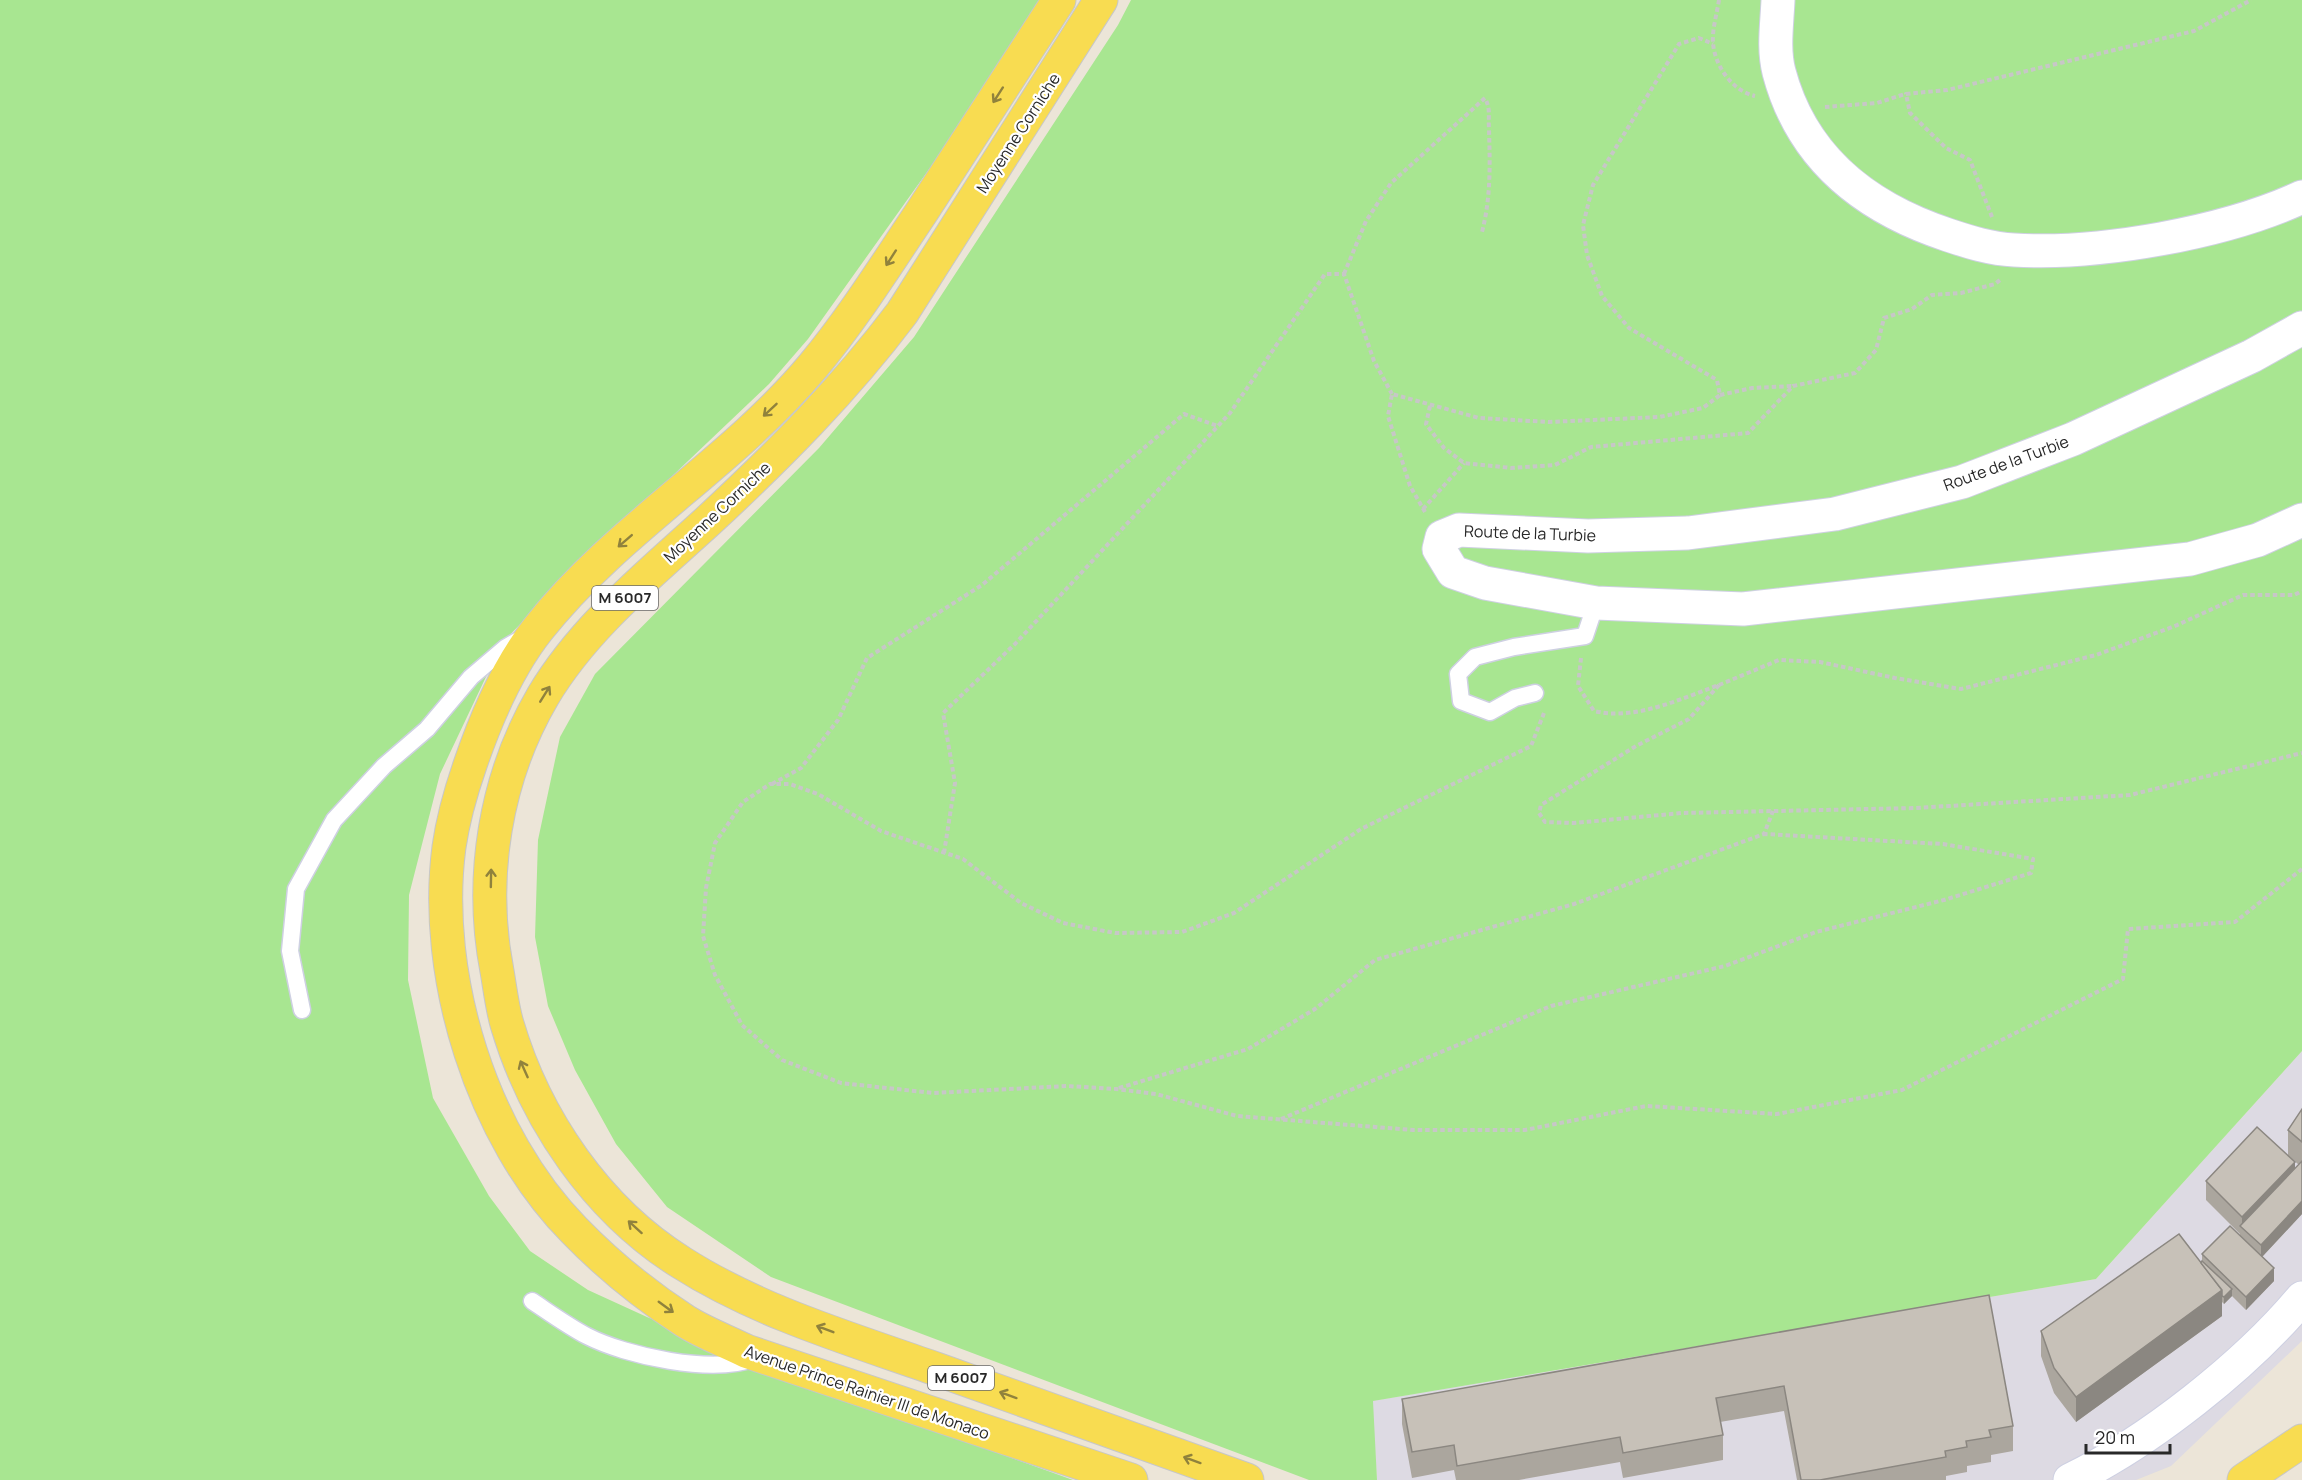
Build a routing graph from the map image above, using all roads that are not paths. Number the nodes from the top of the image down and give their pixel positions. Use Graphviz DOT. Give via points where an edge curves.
graph roads {
  1 [pos="1059,0"];
  2 [pos="1101,0"];
  3 [pos="1778,0"];
  4 [pos="2302,197"];
  5 [pos="2302,328"];
  6 [pos="2302,520"];
  7 [pos="1596,603"];
  8 [pos="536,630"];
  9 [pos="1535,693"];
  10 [pos="302,1010"];
  11 [pos="2302,1298"];
  12 [pos="532,1301"];
  13 [pos="761,1356"];
  14 [pos="2302,1442"];
  15 [pos="1131,1480"];
  16 [pos="1247,1480"];
  17 [pos="2070,1480"];
  18 [pos="2244,1480"];
  1 -- 8 [label="main road, M 6007, one-way" via="832,344 794,388 611,554"];
  16 -- 2 [label="main road, Moyenne Corniche / M 6007, one-way" via="774,1310 681,1263 607,1202 546,1117 506,1020 494,957 492,849 501,798 518,744 544,695 575,650 612,610 820,413 865,362 908,303"];
  3 -- 4 [label="street" via="1779,71 1805,134 1858,191 1892,214 1936,231 1977,245 2061,250 2211,228"];
  5 -- 7 [label="street, Route de la Turbie" via="2252,356 2073,439 1962,482 1835,514 1688,533 1588,536 1459,530 1446,533 1440,543 1446,564 1467,578"];
  6 -- 7 [label="street, Route de la Turbie" via="2258,540 2190,559 1743,609"];
  7 -- 9 [label="lane" via="1585,636 1475,657 1458,674 1461,701 1490,712 1515,698"];
  8 -- 10 [label="lane" via="505,648 471,677 427,729 384,766 334,820 296,888 291,951"];
  8 -- 13 [label="main road, Avenue Prince Rainier III de Monaco / M 6007, one-way" via="500,690 480,737 459,797 449,847 446,907 451,965 465,1032 481,1083 506,1135 537,1185 571,1227 619,1273 688,1323"];
  11 -- 17 [label="street" via="2232,1367 2170,1419 2103,1464"];
  12 -- 13 [label="lane" via="589,1337 640,1353 715,1366"];
  13 -- 15 [label="main road, Avenue Prince Rainier III de Monaco / M 6007"];
  14 -- 18 [label="main road"];
}
